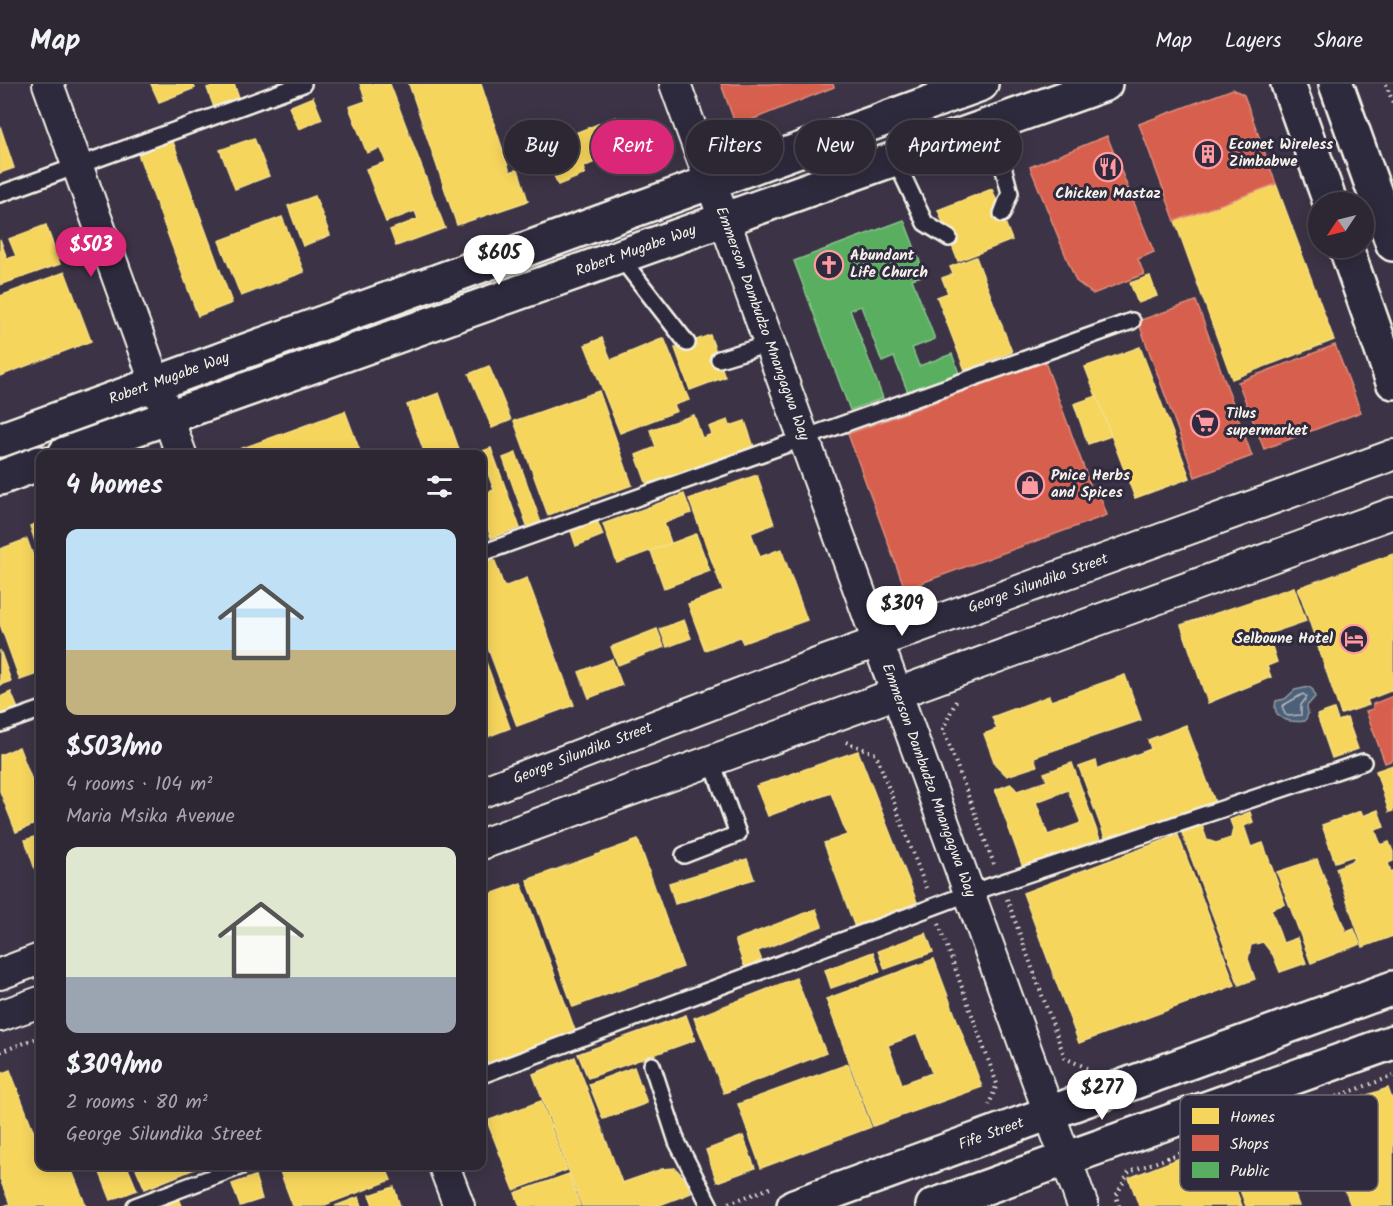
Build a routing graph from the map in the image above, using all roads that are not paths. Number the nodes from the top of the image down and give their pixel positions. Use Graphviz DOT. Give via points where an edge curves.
graph roads {
  1 [pos="48,84"];
  2 [pos="303,84"];
  3 [pos="675,84"];
  4 [pos="981,84"];
  5 [pos="1105,84"];
  6 [pos="1288,84"];
  7 [pos="1336,84"];
  8 [pos="1003,120"];
  9 [pos="887,161"];
  10 [pos="77,166"];
  11 [pos="901,174"];
  12 [pos="1005,174"];
  13 [pos="711,182"];
  14 [pos="1326,192"];
  15 [pos="0,194"];
  16 [pos="1002,214"];
  17 [pos="724,219"];
  18 [pos="949,238"];
  19 [pos="1393,244"];
  20 [pos="620,257"];
  21 [pos="1350,258"];
  22 [pos="1132,321"];
  23 [pos="687,343"];
  24 [pos="770,344"];
  25 [pos="719,359"];
  26 [pos="1393,382"];
  27 [pos="155,383"];
  28 [pos="168,418"];
  29 [pos="805,439"];
  30 [pos="0,440"];
  31 [pos="76,450"];
  32 [pos="180,450"];
  33 [pos="1393,455"];
  34 [pos="36,464"];
  35 [pos="0,478"];
  36 [pos="1393,513"];
  37 [pos="486,552"];
  38 [pos="878,642"];
  39 [pos="897,693"];
  40 [pos="36,711"];
  41 [pos="0,724"];
  42 [pos="712,762"];
  43 [pos="1363,762"];
  44 [pos="486,790"];
  45 [pos="486,843"];
  46 [pos="684,855"];
  47 [pos="970,893"];
  48 [pos="36,960"];
  49 [pos="0,974"];
  50 [pos="1393,988"];
  51 [pos="36,1003"];
  52 [pos="0,1016"];
  53 [pos="1393,1042"];
  54 [pos="652,1065"];
  55 [pos="486,1074"];
  56 [pos="1245,1095"];
  57 [pos="1049,1113"];
  58 [pos="1180,1118"];
  59 [pos="1066,1159"];
  60 [pos="231,1170"];
  61 [pos="446,1170"];
  62 [pos="135,1206"];
  63 [pos="459,1206"];
  64 [pos="710,1206"];
  65 [pos="794,1206"];
  66 [pos="933,1206"];
  67 [pos="1083,1206"];
  1 -- 10 [label="street"];
  2 -- 10 [label="lane"];
  3 -- 13 [label="street, Emmerson Dambudzo Mnangagwa Way"];
  4 -- 13 [label="main road, Robert Mugabe Way"];
  5 -- 8 [label="main road, Robert Mugabe Way"];
  6 -- 14 [label="main road"];
  7 -- 19 [label="main road"];
  9 -- 17 [label="main road, Robert Mugabe Way"];
  10 -- 15 [label="lane"];
  10 -- 27 [label="street"];
  11 -- 18 [label="lane" via="925,223"];
  12 -- 16 [label="lane" via="1010,193"];
  13 -- 17 [label="street, Emmerson Dambudzo Mnangagwa Way"];
  13 -- 27 [label="main road, Robert Mugabe Way"];
  17 -- 20 [label="main road, Robert Mugabe Way"];
  17 -- 24 [label="street, Emmerson Dambudzo Mnangagwa Way"];
  20 -- 23 [label="lane"];
  20 -- 28 [label="main road, Robert Mugabe Way"];
  21 -- 26 [label="main road"];
  22 -- 29 [label="lane"];
  24 -- 25 [label="lane"];
  24 -- 29 [label="street, Emmerson Dambudzo Mnangagwa Way"];
  27 -- 28 [label="street"];
  27 -- 30 [label="main road, Robert Mugabe Way"];
  28 -- 31 [label="main road, Robert Mugabe Way"];
  28 -- 32 [label="street"];
  29 -- 37 [label="lane"];
  29 -- 38 [label="street, Emmerson Dambudzo Mnangagwa Way"];
  33 -- 38 [label="street, George Silundika Street"];
  34 -- 35 [label="main road"];
  36 -- 39 [label="street"];
  38 -- 39 [label="street, Emmerson Dambudzo Mnangagwa Way"];
  38 -- 44 [label="street, George Silundika Street"];
  39 -- 42 [label="street"];
  39 -- 47 [label="street, Emmerson Dambudzo Mnangagwa Way"];
  40 -- 41 [label="lane"];
  42 -- 45 [label="street"];
  42 -- 46 [label="lane" via="738,834"];
  43 -- 47 [label="lane"];
  47 -- 55 [label="lane"];
  47 -- 57 [label="street, Emmerson Dambudzo Mnangagwa Way"];
  48 -- 49 [label="street"];
  50 -- 57 [label="main road, Fife Street"];
  51 -- 52 [label="street"];
  53 -- 56 [label="main road"];
  54 -- 64 [label="lane" via="677,1142"];
  57 -- 59 [label="street, Emmerson Dambudzo Mnangagwa Way"];
  57 -- 65 [label="main road, Fife Street"];
  58 -- 59 [label="main road"];
  59 -- 66 [label="main road"];
  59 -- 67 [label="street, Emmerson Dambudzo Mnangagwa Way"];
  60 -- 62 [label="lane"];
  61 -- 63 [label="street"];
}
